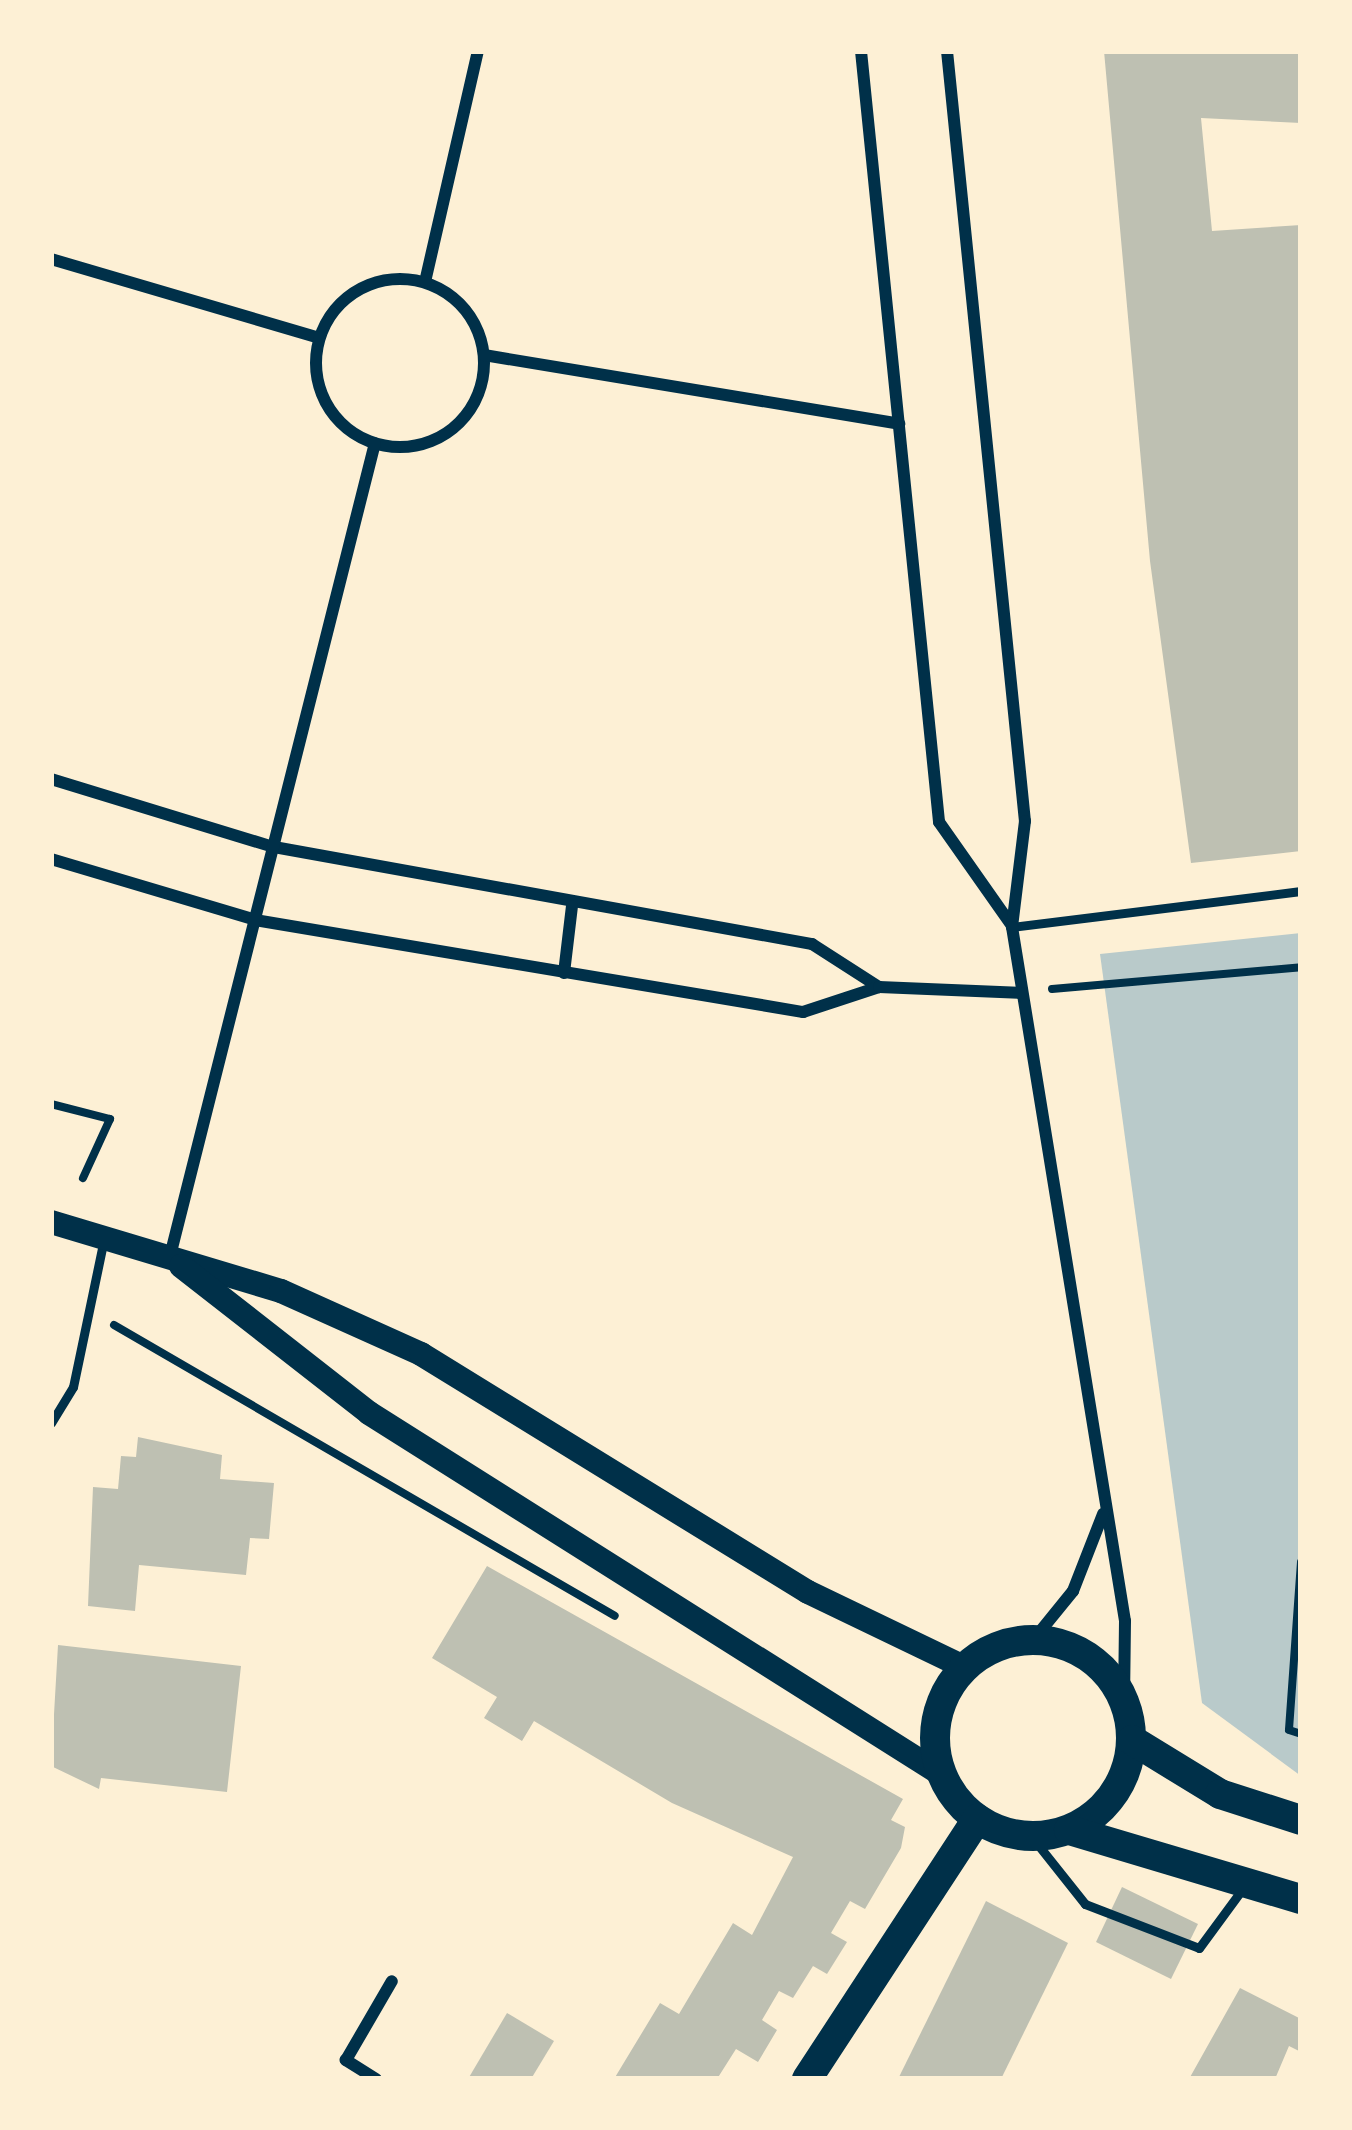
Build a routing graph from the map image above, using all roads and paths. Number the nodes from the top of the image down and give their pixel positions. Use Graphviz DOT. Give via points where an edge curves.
graph roads {
  1 [pos="478,51"];
  2 [pos="861,51"];
  3 [pos="947,51"];
  4 [pos="51,259"];
  5 [pos="425,282"];
  6 [pos="319,338"];
  7 [pos="484,355"];
  8 [pos="899,424"];
  9 [pos="375,443"];
  10 [pos="51,778"];
  11 [pos="274,847"];
  12 [pos="51,859"];
  13 [pos="1301,891"];
  14 [pos="572,906"];
  15 [pos="255,920"];
  16 [pos="1012,927"];
  17 [pos="1301,967"];
  18 [pos="564,973"];
  19 [pos="879,987"];
  20 [pos="1021,993"];
  21 [pos="51,1104"];
  22 [pos="83,1178"];
  23 [pos="51,1222"];
  24 [pos="104,1239"];
  25 [pos="170,1256"];
  26 [pos="108,1322"];
  27 [pos="51,1423"];
  28 [pos="1103,1513"];
  29 [pos="1301,1562"];
  30 [pos="621,1619"];
  31 [pos="1034,1639"];
  32 [pos="964,1667"];
  33 [pos="1124,1702"];
  34 [pos="1301,1734"];
  35 [pos="1132,1740"];
  36 [pos="941,1774"];
  37 [pos="977,1819"];
  38 [pos="1301,1820"];
  39 [pos="1069,1830"];
  40 [pos="1031,1836"];
  41 [pos="1247,1882"];
  42 [pos="1301,1899"];
  43 [pos="392,1981"];
  44 [pos="376,2079"];
  45 [pos="807,2079"];
  1 -- 5 [label="street"];
  2 -- 8 [label="street"];
  3 -- 16 [label="street" via="1025,821"];
  4 -- 6 [label="street"];
  5 -- 6 [label="street" via="361,288"];
  5 -- 7 [label="street" via="475,323"];
  6 -- 9 [label="street" via="325,402"];
  7 -- 8 [label="street"];
  7 -- 9 [label="street" via="465,417 408,447"];
  8 -- 16 [label="street" via="939,822"];
  9 -- 11 [label="street"];
  10 -- 11 [label="street"];
  11 -- 14 [label="street"];
  11 -- 15 [label="street"];
  12 -- 15 [label="street"];
  13 -- 16 [label="lane"];
  14 -- 18 [label="street"];
  14 -- 19 [label="street" via="812,944"];
  15 -- 18 [label="street"];
  15 -- 25 [label="street"];
  16 -- 20 [label="street"];
  17 -- 20 [label="path"];
  18 -- 19 [label="street" via="803,1012"];
  19 -- 20 [label="street"];
  20 -- 28 [label="street"];
  21 -- 22 [label="path" via="115,1121"];
  23 -- 24 [label="main road"];
  24 -- 25 [label="main road"];
  24 -- 27 [label="lane" via="73,1388"];
  25 -- 32 [label="main road" via="421,1354 808,1592"];
  25 -- 36 [label="main road" via="370,1413"];
  26 -- 30 [label="path"];
  28 -- 31 [label="street" via="1073,1592"];
  28 -- 33 [label="street" via="1125,1621"];
  29 -- 34 [label="path" via="1289,1730"];
  31 -- 32 [label="main road"];
  31 -- 33 [label="main road" via="1089,1657"];
  32 -- 36 [label="main road" via="937,1717"];
  33 -- 35 [label="main road"];
  35 -- 38 [label="main road" via="1220,1793"];
  35 -- 39 [label="main road" via="1114,1795"];
  36 -- 37 [label="main road"];
  37 -- 40 [label="main road"];
  37 -- 45 [label="main road"];
  39 -- 40 [label="main road"];
  39 -- 41 [label="main road"];
  40 -- 41 [label="lane" via="1085,1904 1198,1948"];
  41 -- 42 [label="main road"];
  43 -- 44 [label="street" via="346,2060"];
}
